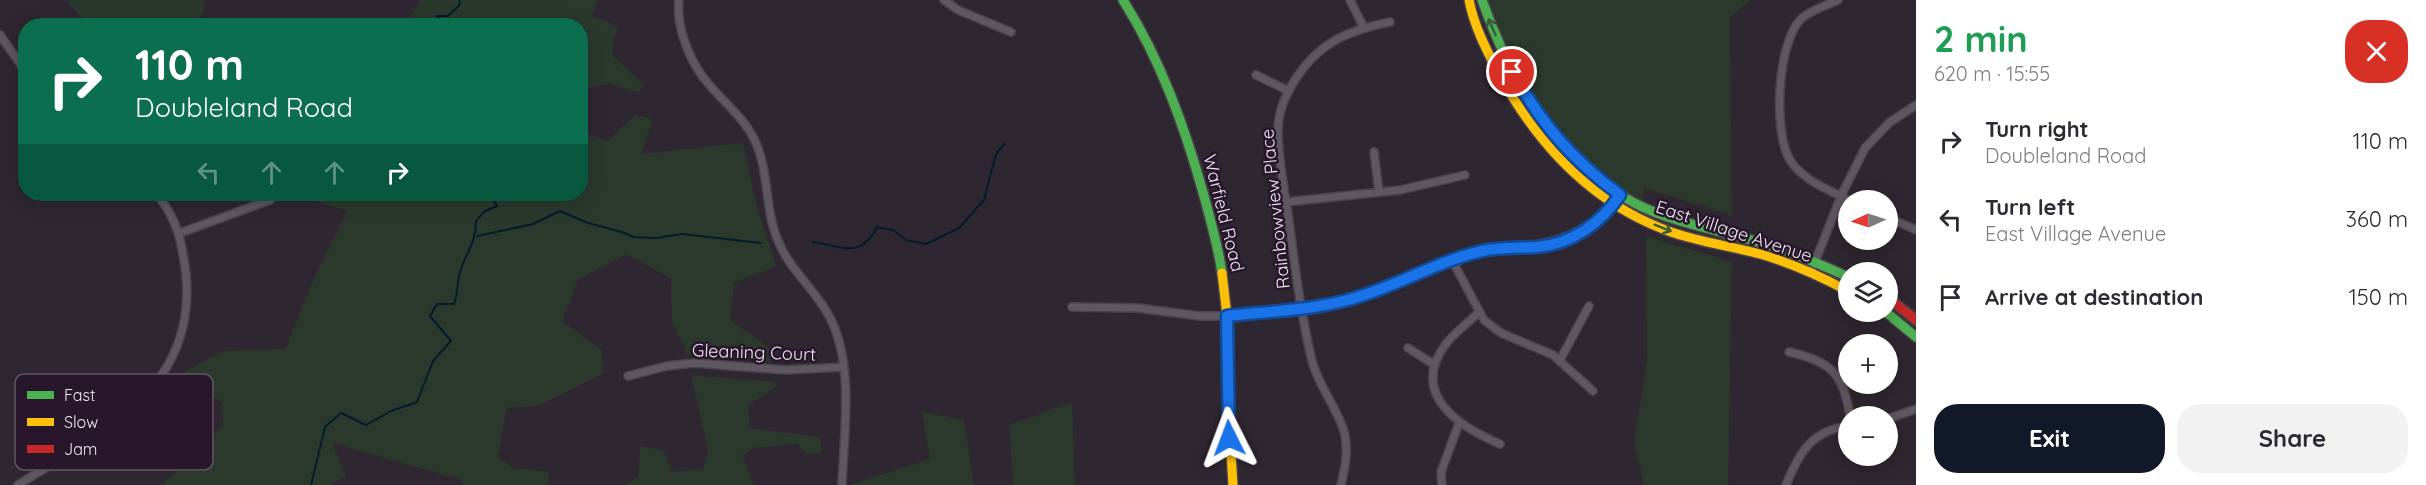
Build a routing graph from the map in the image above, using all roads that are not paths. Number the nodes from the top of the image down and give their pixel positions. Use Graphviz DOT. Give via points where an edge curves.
graph roads {
  1 [pos="679,0"];
  2 [pos="944,0"];
  3 [pos="1123,0"];
  4 [pos="1350,0"];
  5 [pos="1470,0"];
  6 [pos="1482,0"];
  7 [pos="1838,0"];
  8 [pos="1390,22"];
  9 [pos="1364,27"];
  10 [pos="1011,32"];
  11 [pos="0,35"];
  12 [pos="18,61"];
  13 [pos="1256,75"];
  14 [pos="1289,91"];
  15 [pos="1916,105"];
  16 [pos="1374,152"];
  17 [pos="1465,175"];
  18 [pos="1844,190"];
  19 [pos="1379,192"];
  20 [pos="1838,194"];
  21 [pos="1620,195"];
  22 [pos="161,201"];
  23 [pos="267,201"];
  24 [pos="1287,202"];
  25 [pos="1613,204"];
  26 [pos="1838,204"];
  27 [pos="1898,223"];
  28 [pos="1916,230"];
  29 [pos="180,234"];
  30 [pos="1452,260"];
  31 [pos="1815,262"];
  32 [pos="1810,272"];
  33 [pos="1838,272"];
  34 [pos="1838,286"];
  35 [pos="1589,306"];
  36 [pos="1898,306"];
  37 [pos="1072,307"];
  38 [pos="1302,307"];
  39 [pos="1479,312"];
  40 [pos="1227,316"];
  41 [pos="1916,320"];
  42 [pos="1898,322"];
  43 [pos="1916,337"];
  44 [pos="1408,348"];
  45 [pos="1789,352"];
  46 [pos="1560,360"];
  47 [pos="1435,365"];
  48 [pos="844,367"];
  49 [pos="162,374"];
  50 [pos="628,376"];
  51 [pos="1593,391"];
  52 [pos="1848,406"];
  53 [pos="1916,409"];
  54 [pos="1898,415"];
  55 [pos="1459,423"];
  56 [pos="1838,429"];
  57 [pos="1500,444"];
  58 [pos="42,470"];
  59 [pos="18,485"];
  60 [pos="842,485"];
  61 [pos="1233,485"];
  62 [pos="1341,485"];
  63 [pos="1442,485"];
  64 [pos="1786,485"];
  1 -- 48 [label="street" via="683,38 689,52 703,77 736,112 754,140 764,169 778,242 830,316"];
  2 -- 10 [label="street"];
  3 -- 40 [label="street, Warfield Road" via="1135,18 1190,145 1220,251"];
  4 -- 9 [label="street"];
  5 -- 25 [label="street, East Village Avenue" via="1486,44 1518,106 1549,151"];
  21 -- 6 [label="street, East Village Avenue, one-way" via="1564,148 1534,109 1512,72"];
  7 -- 20 [label="street" via="1802,18 1792,32 1783,54 1780,116 1782,143 1790,161 1803,176"];
  8 -- 9 [label="street, Rainbowview Place"];
  9 -- 14 [label="street, Rainbowview Place" via="1325,48"];
  11 -- 12 [label="street"];
  13 -- 14 [label="street"];
  14 -- 24 [label="street, Rainbowview Place" via="1278,129"];
  15 -- 18 [label="street" via="1890,122 1865,148"];
  16 -- 19 [label="street"];
  17 -- 19 [label="street"];
  19 -- 24 [label="street"];
  21 -- 25 [label="street"];
  21 -- 31 [label="street, East Village Avenue" via="1694,226 1784,249"];
  22 -- 29 [label="street"];
  23 -- 29 [label="street"];
  24 -- 38 [label="street, Rainbowview Place"];
  25 -- 30 [label="street" via="1592,225 1565,241 1484,250"];
  25 -- 32 [label="street, East Village Avenue, one-way" via="1671,231 1761,254"];
  26 -- 31 [label="street"];
  27 -- 28 [label="street"];
  29 -- 49 [label="street" via="186,313 182,332"];
  30 -- 38 [label="street" via="1365,295"];
  30 -- 39 [label="street"];
  31 -- 32 [label="street"];
  31 -- 33 [label="street, East Village Avenue"];
  32 -- 34 [label="street, East Village Avenue"];
  35 -- 46 [label="street"];
  36 -- 41 [label="street"];
  37 -- 40 [label="street"];
  38 -- 40 [label="street"];
  38 -- 62 [label="street, Rainbowview Place" via="1320,387 1344,431"];
  39 -- 46 [label="street" via="1501,333"];
  39 -- 47 [label="street" via="1446,345"];
  40 -- 61 [label="street, Warfield Road" via="1227,406"];
  42 -- 43 [label="street"];
  44 -- 47 [label="street"];
  45 -- 52 [label="street" via="1812,357 1835,373 1843,384"];
  46 -- 51 [label="street"];
  47 -- 55 [label="street" via="1438,398"];
  48 -- 50 [label="street, Gleaning Court" via="785,370 694,363"];
  48 -- 60 [label="street"];
  53 -- 54 [label="street"];
  55 -- 57 [label="street"];
  55 -- 63 [label="street" via="1441,472"];
  56 -- 64 [label="street" via="1808,444 1797,458"];
  58 -- 59 [label="street"];
}
